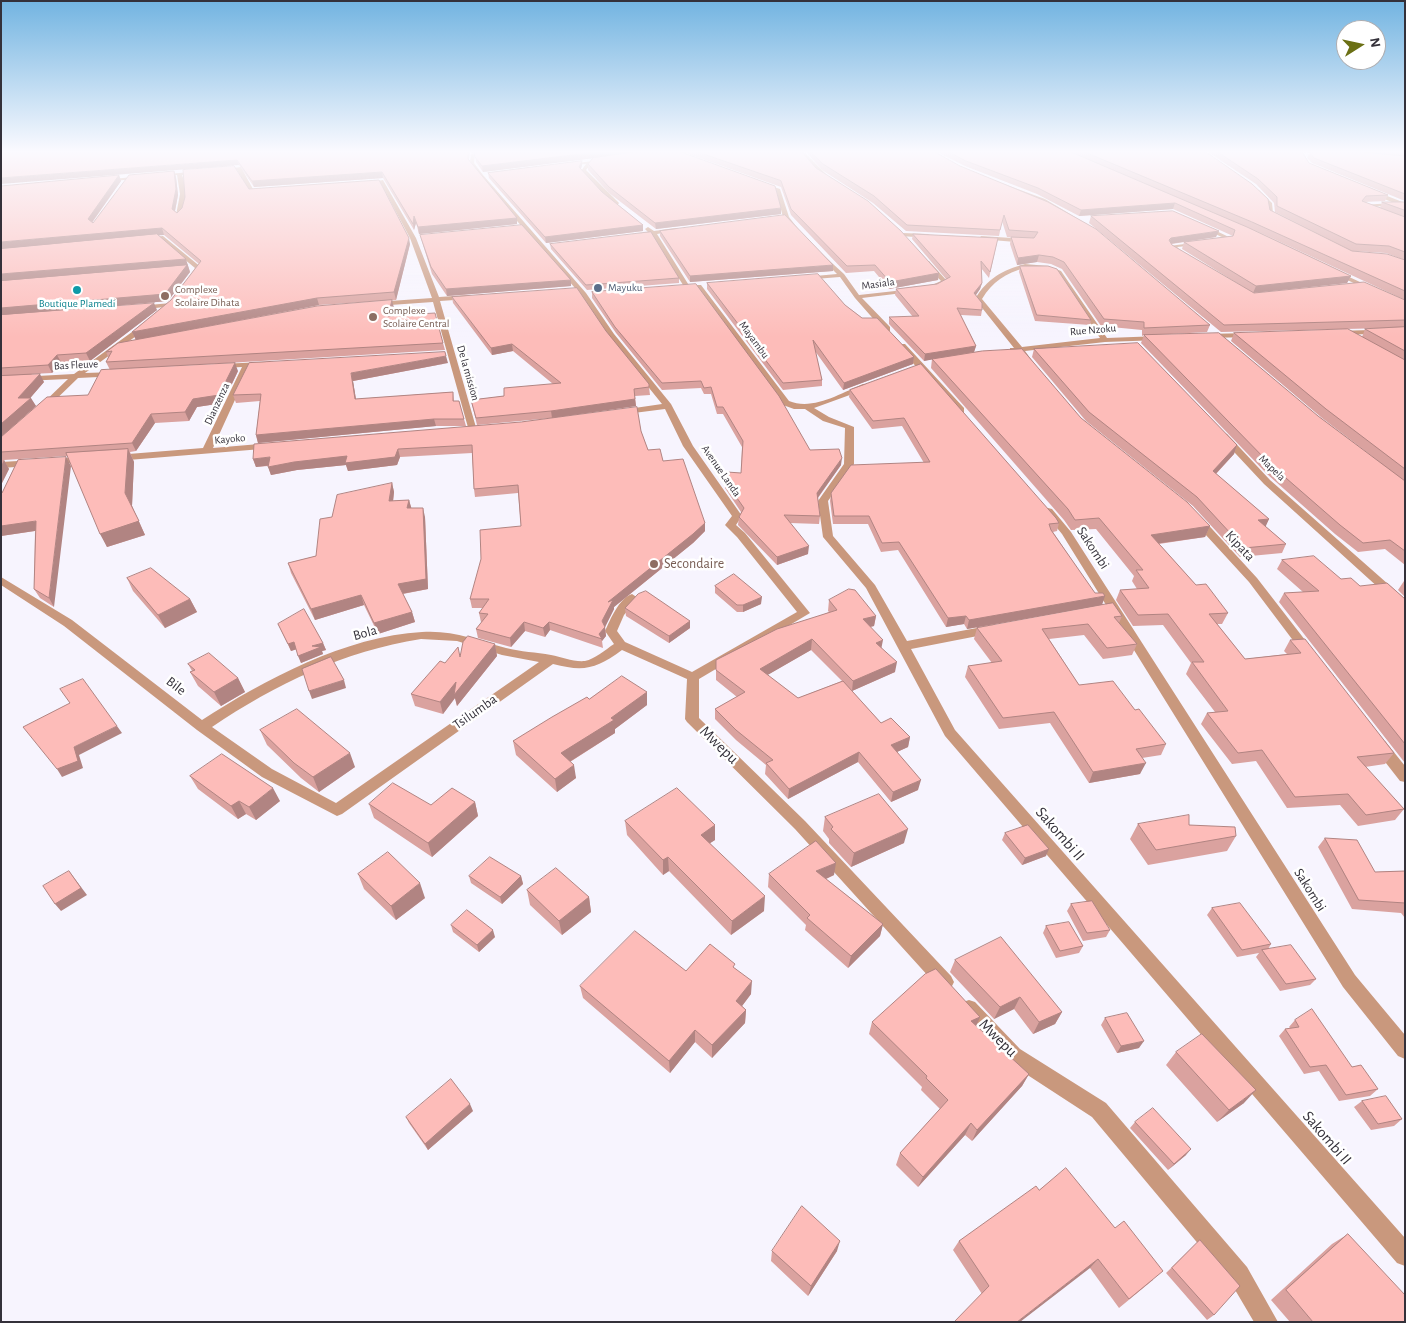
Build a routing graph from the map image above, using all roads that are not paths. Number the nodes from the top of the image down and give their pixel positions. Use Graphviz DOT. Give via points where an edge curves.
graph roads {
  1 [pos="400,214"];
  2 [pos="513,214"];
  3 [pos="781,214"];
  4 [pos="1068,214"];
  5 [pos="1270,214"];
  6 [pos="1079,220"];
  7 [pos="1088,220"];
  8 [pos="640,222"];
  9 [pos="1194,222"];
  10 [pos="1290,225"];
  11 [pos="680,229"];
  12 [pos="896,229"];
  13 [pos="653,233"];
  14 [pos="1097,233"];
  15 [pos="903,235"];
  16 [pos="625,236"];
  17 [pos="940,236"];
  18 [pos="423,237"];
  19 [pos="969,237"];
  20 [pos="413,238"];
  21 [pos="134,239"];
  22 [pos="1033,241"];
  23 [pos="909,242"];
  24 [pos="921,256"];
  25 [pos="1186,258"];
  26 [pos="199,268"];
  27 [pos="189,269"];
  28 [pos="1327,269"];
  29 [pos="842,275"];
  30 [pos="792,279"];
  31 [pos="188,283"];
  32 [pos="1362,285"];
  33 [pos="678,287"];
  34 [pos="687,287"];
  35 [pos="926,287"];
  36 [pos="1346,287"];
  37 [pos="916,289"];
  38 [pos="1379,293"];
  39 [pos="474,297"];
  40 [pos="857,297"];
  41 [pos="176,298"];
  42 [pos="436,299"];
  43 [pos="171,305"];
  44 [pos="368,305"];
  45 [pos="133,308"];
  46 [pos="1208,329"];
  47 [pos="1405,330"];
  48 [pos="1328,333"];
  49 [pos="1347,333"];
  50 [pos="1262,335"];
  51 [pos="1197,336"];
  52 [pos="1215,336"];
  53 [pos="1168,337"];
  54 [pos="1131,338"];
  55 [pos="1105,340"];
  56 [pos="1223,342"];
  57 [pos="1363,343"];
  58 [pos="137,344"];
  59 [pos="118,348"];
  60 [pos="1019,349"];
  61 [pos="999,352"];
  62 [pos="1144,352"];
  63 [pos="451,354"];
  64 [pos="442,355"];
  65 [pos="277,363"];
  66 [pos="248,364"];
  67 [pos="211,367"];
  68 [pos="1035,369"];
  69 [pos="121,373"];
  70 [pos="76,376"];
  71 [pos="1,380"];
  72 [pos="878,382"];
  73 [pos="668,406"];
  74 [pos="808,408"];
  75 [pos="35,414"];
  76 [pos="612,414"];
  77 [pos="972,423"];
  78 [pos="1216,429"];
  79 [pos="473,431"];
  80 [pos="282,445"];
  81 [pos="206,452"];
  82 [pos="1,465"];
  83 [pos="1041,502"];
  84 [pos="1188,509"];
  85 [pos="1,580"];
  86 [pos="632,598"];
  87 [pos="1405,605"];
  88 [pos="1010,626"];
  89 [pos="621,645"];
  90 [pos="904,646"];
  91 [pos="1312,657"];
  92 [pos="551,659"];
  93 [pos="693,677"];
  94 [pos="202,727"];
  95 [pos="1376,739"];
  96 [pos="1405,776"];
  97 [pos="337,810"];
  98 [pos="1405,1050"];
  99 [pos="1405,1255"];
  100 [pos="1267,1322"];
  1 -- 20 [label="street, De la mission"];
  2 -- 73 [label="street, Avenue Landa" via="522,227 547,246 611,335"];
  3 -- 29 [label="street" via="781,218"];
  4 -- 6 [label="street"];
  5 -- 10 [label="street"];
  6 -- 7 [label="street"];
  6 -- 14 [label="street"];
  8 -- 13 [label="street"];
  9 -- 25 [label="street" via="1230,239 1172,246"];
  11 -- 13 [label="street"];
  12 -- 15 [label="street"];
  13 -- 16 [label="street"];
  13 -- 34 [label="street"];
  15 -- 17 [label="street"];
  15 -- 23 [label="street"];
  18 -- 20 [label="street"];
  19 -- 22 [label="street"];
  20 -- 42 [label="street, De la mission"];
  21 -- 26 [label="street" via="161,237"];
  24 -- 35 [label="street" via="945,282"];
  26 -- 27 [label="street"];
  26 -- 31 [label="street"];
  28 -- 32 [label="street"];
  29 -- 30 [label="street"];
  29 -- 40 [label="street"];
  32 -- 36 [label="street"];
  32 -- 38 [label="street"];
  33 -- 34 [label="street"];
  34 -- 74 [label="street, Mayambu" via="703,285 786,404"];
  37 -- 40 [label="street, Masiala"];
  39 -- 42 [label="street"];
  40 -- 77 [label="street"];
  41 -- 43 [label="street"];
  42 -- 44 [label="street"];
  42 -- 63 [label="street, De la mission"];
  43 -- 45 [label="street"];
  43 -- 59 [label="street"];
  46 -- 52 [label="street"];
  47 -- 49 [label="street"];
  48 -- 49 [label="street"];
  49 -- 57 [label="street"];
  50 -- 52 [label="street"];
  51 -- 52 [label="street"];
  52 -- 56 [label="street"];
  53 -- 54 [label="street, Rue Nzoku"];
  54 -- 55 [label="street, Rue Nzoku"];
  54 -- 62 [label="street"];
  55 -- 60 [label="street, Rue Nzoku"];
  55 -- 60 [label="street" via="1059,272 1036,266 1003,273 983,289 978,299"];
  58 -- 59 [label="street"];
  59 -- 70 [label="street"];
  60 -- 61 [label="street, Rue Nzoku"];
  60 -- 68 [label="street"];
  63 -- 64 [label="street"];
  63 -- 79 [label="street, De la mission"];
  65 -- 66 [label="street"];
  66 -- 67 [label="street"];
  66 -- 81 [label="street, Dianzenza"];
  69 -- 70 [label="street, Bas Fleuve"];
  70 -- 71 [label="street, Bas Fleuve"];
  70 -- 75 [label="street"];
  72 -- 74 [label="street"];
  73 -- 76 [label="street"];
  73 -- 93 [label="street, Avenue Landa" via="688,446 737,516 730,525 804,613"];
  74 -- 90 [label="street, Sakombi II" via="826,419 850,427 849,464 824,501 828,537 871,587"];
  78 -- 87 [label="street, Mapela" via="1262,477"];
  80 -- 81 [label="street, Kayoko"];
  81 -- 82 [label="street, Kayoko" via="16,468"];
  83 -- 98 [label="street, Sakombi" via="1062,528 1109,609 1349,980"];
  84 -- 91 [label="street, Kipata" via="1253,580"];
  85 -- 94 [label="street, Bile" via="68,623"];
  86 -- 89 [label="street" via="611,631"];
  88 -- 90 [label="street"];
  89 -- 92 [label="street" via="591,665 580,667"];
  89 -- 93 [label="street"];
  90 -- 99 [label="street, Sakombi II" via="950,733"];
  92 -- 94 [label="street, Bola" via="504,651 452,636 413,635 322,660 228,709"];
  92 -- 97 [label="street, Tsilumba"];
  93 -- 100 [label="street, Mwepu" via="692,719 800,825 1013,1056 1098,1110 1239,1276"];
  94 -- 97 [label="street, Bile" via="267,773"];
  95 -- 96 [label="street"];
}
